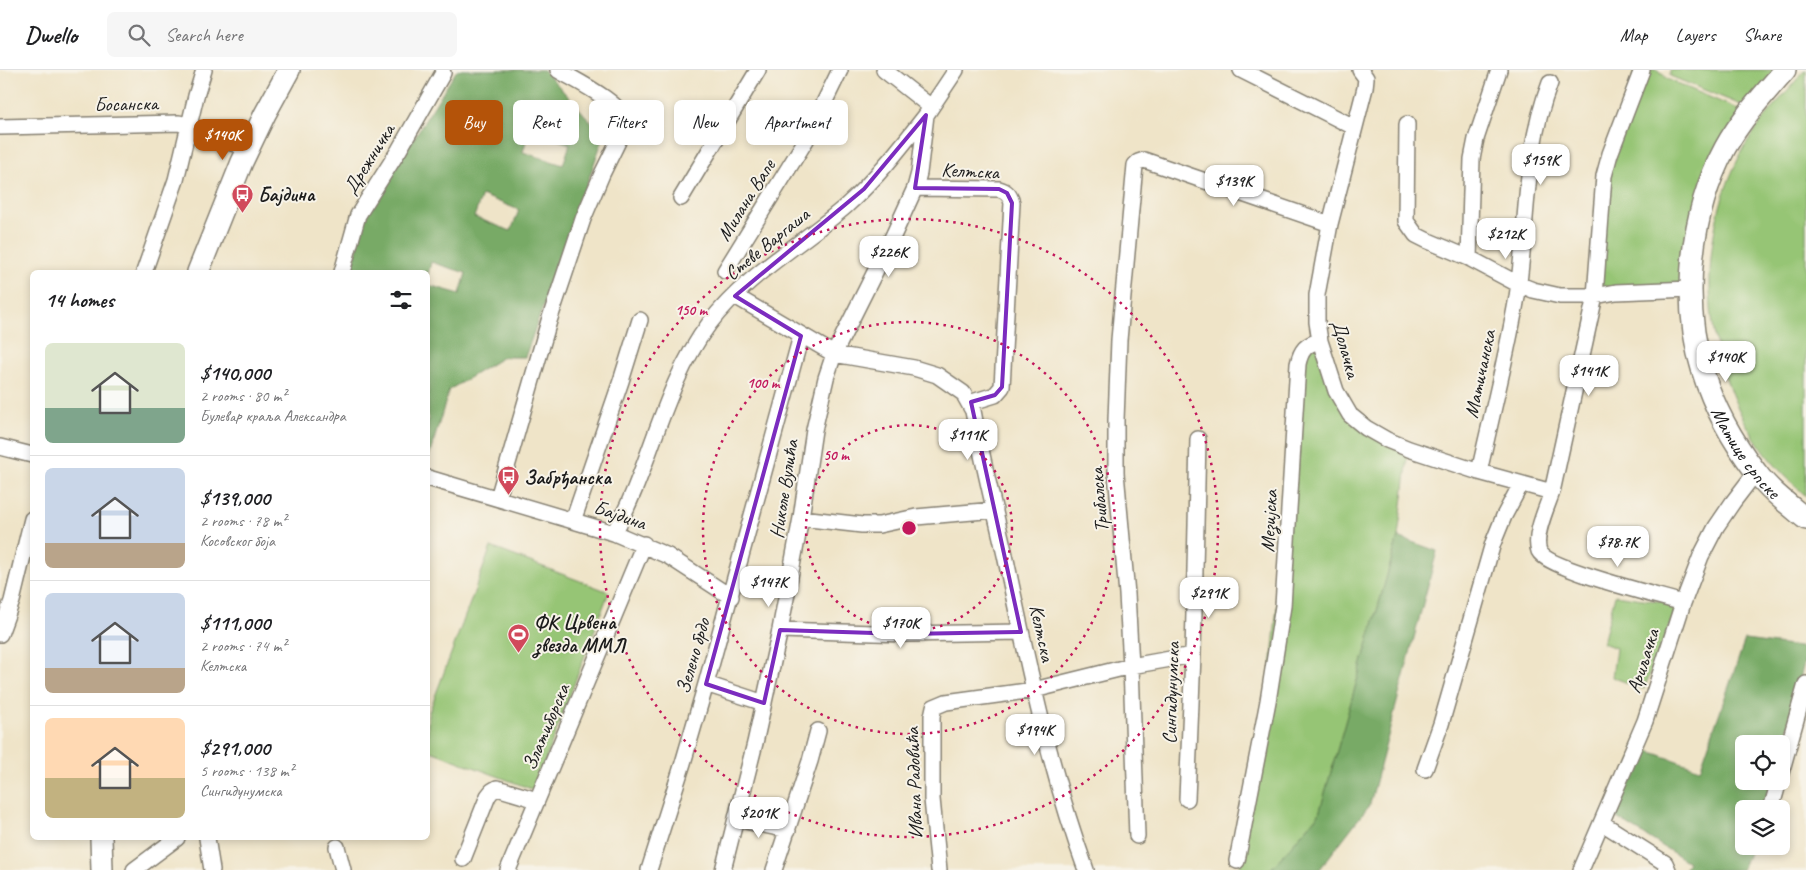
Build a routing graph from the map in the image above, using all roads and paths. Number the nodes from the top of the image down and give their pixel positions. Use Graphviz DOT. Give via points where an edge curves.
graph roads {
  1 [pos="204,70"];
  2 [pos="290,70"];
  3 [pos="558,70"];
  4 [pos="758,70"];
  5 [pos="840,70"];
  6 [pos="884,70"];
  7 [pos="956,70"];
  8 [pos="1241,70"];
  9 [pos="1498,70"];
  10 [pos="1642,70"];
  11 [pos="1785,70"];
  12 [pos="443,73"];
  13 [pos="1366,73"];
  14 [pos="1550,83"];
  15 [pos="929,111"];
  16 [pos="1407,124"];
  17 [pos="189,126"];
  18 [pos="0,127"];
  19 [pos="1354,127"];
  20 [pos="248,149"];
  21 [pos="915,188"];
  22 [pos="681,198"];
  23 [pos="1330,224"];
  24 [pos="1469,258"];
  25 [pos="145,270"];
  26 [pos="199,270"];
  27 [pos="343,270"];
  28 [pos="725,271"];
  29 [pos="1518,284"];
  30 [pos="1691,289"];
  31 [pos="735,296"];
  32 [pos="1595,296"];
  33 [pos="640,320"];
  34 [pos="801,336"];
  35 [pos="1320,341"];
  36 [pos="834,354"];
  37 [pos="969,403"];
  38 [pos="1198,439"];
  39 [pos="0,447"];
  40 [pos="30,454"];
  41 [pos="1479,472"];
  42 [pos="1756,472"];
  43 [pos="430,479"];
  44 [pos="1521,484"];
  45 [pos="1552,492"];
  46 [pos="498,498"];
  47 [pos="995,510"];
  48 [pos="801,518"];
  49 [pos="1806,519"];
  50 [pos="573,521"];
  51 [pos="30,527"];
  52 [pos="614,533"];
  53 [pos="644,544"];
  54 [pos="731,597"];
  55 [pos="1683,603"];
  56 [pos="780,630"];
  57 [pos="1021,632"];
  58 [pos="0,634"];
  59 [pos="1193,655"];
  60 [pos="1131,666"];
  61 [pos="706,684"];
  62 [pos="1806,684"];
  63 [pos="1034,690"];
  64 [pos="764,702"];
  65 [pos="818,731"];
  66 [pos="1790,741"];
  67 [pos="1425,769"];
  68 [pos="1187,799"];
  69 [pos="537,800"];
  70 [pos="736,819"];
  71 [pos="1602,823"];
  72 [pos="788,830"];
  73 [pos="1138,836"];
  74 [pos="101,840"];
  75 [pos="174,840"];
  76 [pos="208,840"];
  77 [pos="337,847"];
  78 [pos="463,859"];
  79 [pos="1237,861"];
  80 [pos="102,870"];
  81 [pos="134,870"];
  82 [pos="212,870"];
  83 [pos="343,870"];
  84 [pos="508,870"];
  85 [pos="649,870"];
  86 [pos="723,870"];
  87 [pos="774,870"];
  88 [pos="939,870"];
  89 [pos="1086,870"];
  90 [pos="1581,870"];
  91 [pos="1668,870"];
  1 -- 17 [label="street"];
  2 -- 20 [label="main road"];
  3 -- 46 [label="street" via="612,104 627,123 583,219 549,321"];
  4 -- 22 [label="street"];
  5 -- 28 [label="street, Милана Вапе" via="806,140"];
  6 -- 15 [label="street"];
  7 -- 15 [label="street, Келтска"];
  8 -- 19 [label="street"];
  9 -- 24 [label="street" via="1472,159"];
  10 -- 32 [label="street" via="1604,176"];
  11 -- 30 [label="main road, Матице српске" via="1738,126 1710,182 1698,222"];
  12 -- 27 [label="street, Дрежничка" via="358,215"];
  13 -- 19 [label="street, Долачка"];
  14 -- 29 [label="street, Матичанска" via="1538,122 1527,182"];
  15 -- 21 [label="street, Келтска"];
  15 -- 31 [label="street, Стеве Варгаша" via="864,189"];
  16 -- 24 [label="street" via="1406,222 1416,235"];
  17 -- 18 [label="street, Босанска" via="154,123"];
  17 -- 20 [label="street, Босанска"];
  17 -- 25 [label="street" via="176,180"];
  19 -- 23 [label="street, Долачка"];
  20 -- 26 [label="main road"];
  21 -- 36 [label="street, Николе Вулића"];
  21 -- 37 [label="street, Келтска" via="999,189 1010,196 1012,203 1002,387 995,395"];
  23 -- 35 [label="street, Долачка" via="1317,295"];
  23 -- 60 [label="street, Трибалска" via="1144,160 1138,162 1134,170 1116,420 1116,473 1128,594"];
  24 -- 29 [label="street"];
  29 -- 32 [label="street" via="1560,296"];
  29 -- 41 [label="street, Матичанска"];
  30 -- 32 [label="street"];
  30 -- 42 [label="main road, Матице српске" via="1703,371 1722,418"];
  31 -- 34 [label="street, Келтска"];
  31 -- 52 [label="street, Стеве Варгаша" via="693,347 679,374 651,450"];
  32 -- 45 [label="street"];
  33 -- 50 [label="street"];
  34 -- 36 [label="street, Келтска"];
  34 -- 54 [label="street, Зелено брдо"];
  35 -- 41 [label="street, Долачка" via="1336,391 1358,423 1409,449"];
  35 -- 79 [label="street, Мезијска" via="1306,346 1298,364 1284,606"];
  36 -- 37 [label="street, Келтска" via="926,371 956,387"];
  36 -- 48 [label="street, Николе Вулића" via="820,399"];
  37 -- 47 [label="street, Келтска"];
  38 -- 59 [label="street, Сингидунумска"];
  39 -- 40 [label="street"];
  41 -- 44 [label="street, Долачка"];
  42 -- 49 [label="main road, Матице српске"];
  42 -- 55 [label="street, Ариљачка" via="1716,527"];
  43 -- 46 [label="street, Бајдина"];
  44 -- 45 [label="street, Долачка"];
  44 -- 67 [label="street" via="1493,543"];
  45 -- 55 [label="street" via="1538,540 1538,550 1545,558 1578,572"];
  46 -- 50 [label="street, Бајдина"];
  47 -- 48 [label="street" via="916,517 879,525"];
  47 -- 57 [label="street, Келтска"];
  48 -- 56 [label="street, Николе Вулића"];
  50 -- 52 [label="street, Бајдина"];
  51 -- 58 [label="street" via="12,601"];
  52 -- 53 [label="street, Бајдина"];
  53 -- 54 [label="street, Бајдина"];
  53 -- 69 [label="street, Златиборска"];
  54 -- 61 [label="street, Зелено брдо"];
  55 -- 71 [label="street, Ариљачка" via="1645,721"];
  56 -- 57 [label="street" via="905,634"];
  56 -- 64 [label="street, Николе Вулића"];
  57 -- 63 [label="street, Келтска"];
  59 -- 60 [label="street"];
  59 -- 68 [label="street, Сингидунумска"];
  60 -- 63 [label="street"];
  60 -- 73 [label="street, Трибалска"];
  61 -- 64 [label="street"];
  61 -- 85 [label="street, Зелено брдо"];
  62 -- 66 [label="street"];
  63 -- 88 [label="street, Ивана Радовића" via="946,702 934,708 932,799"];
  63 -- 89 [label="street, Келтска" via="1060,791"];
  64 -- 70 [label="street, Николе Вулића"];
  65 -- 72 [label="street"];
  69 -- 78 [label="street" via="498,788 492,791"];
  69 -- 84 [label="street, Златиборска"];
  70 -- 72 [label="street"];
  70 -- 86 [label="street, Николе Вулића"];
  71 -- 90 [label="street, Ариљачка"];
  71 -- 91 [label="street" via="1666,863"];
  72 -- 87 [label="street"];
  74 -- 80 [label="main road"];
  75 -- 81 [label="street"];
  76 -- 82 [label="street"];
  77 -- 83 [label="street"];
}
